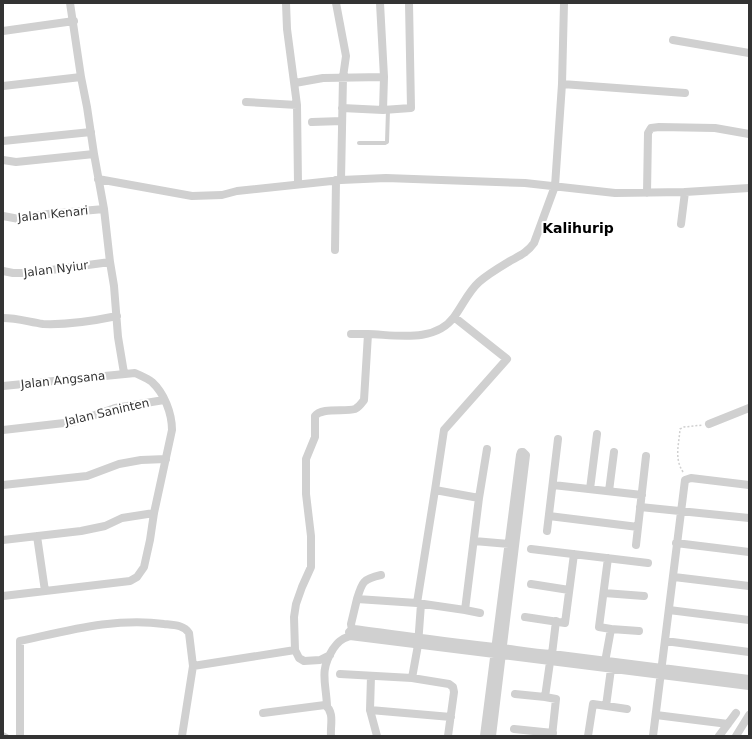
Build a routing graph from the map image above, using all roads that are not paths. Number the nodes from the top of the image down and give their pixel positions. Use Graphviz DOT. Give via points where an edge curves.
graph roads {
  1 [pos="70,3"];
  2 [pos="286,3"];
  3 [pos="336,3"];
  4 [pos="380,3"];
  5 [pos="409,3"];
  6 [pos="564,3"];
  7 [pos="74,21"];
  8 [pos="3,31"];
  9 [pos="672,40"];
  10 [pos="749,53"];
  11 [pos="81,76"];
  12 [pos="343,77"];
  13 [pos="384,77"];
  14 [pos="295,83"];
  15 [pos="562,84"];
  16 [pos="3,86"];
  17 [pos="685,93"];
  18 [pos="246,102"];
  19 [pos="297,105"];
  20 [pos="342,108"];
  21 [pos="385,110"];
  22 [pos="312,122"];
  23 [pos="342,122"];
  24 [pos="91,132"];
  25 [pos="749,134"];
  26 [pos="3,141"];
  27 [pos="359,143"];
  28 [pos="94,154"];
  29 [pos="3,160"];
  30 [pos="98,179"];
  31 [pos="339,180"];
  32 [pos="298,184"];
  33 [pos="555,186"];
  34 [pos="749,188"];
  35 [pos="685,192"];
  36 [pos="647,193"];
  37 [pos="104,209"];
  38 [pos="3,216"];
  39 [pos="681,224"];
  40 [pos="335,250"];
  41 [pos="110,262"];
  42 [pos="3,271"];
  43 [pos="117,316"];
  44 [pos="454,316"];
  45 [pos="3,318"];
  46 [pos="351,334"];
  47 [pos="368,334"];
  48 [pos="124,373"];
  49 [pos="3,386"];
  50 [pos="164,400"];
  51 [pos="749,408"];
  52 [pos="708,424"];
  53 [pos="3,430"];
  54 [pos="597,434"];
  55 [pos="558,440"];
  56 [pos="487,449"];
  57 [pos="614,452"];
  58 [pos="646,456"];
  59 [pos="166,459"];
  60 [pos="3,485"];
  61 [pos="553,485"];
  62 [pos="749,485"];
  63 [pos="590,489"];
  64 [pos="435,490"];
  65 [pos="609,491"];
  66 [pos="642,495"];
  67 [pos="479,498"];
  68 [pos="640,507"];
  69 [pos="681,511"];
  70 [pos="154,513"];
  71 [pos="549,516"];
  72 [pos="749,518"];
  73 [pos="638,527"];
  74 [pos="548,531"];
  75 [pos="38,536"];
  76 [pos="3,540"];
  77 [pos="474,541"];
  78 [pos="676,543"];
  79 [pos="508,544"];
  80 [pos="636,545"];
  81 [pos="531,549"];
  82 [pos="749,552"];
  83 [pos="574,554"];
  84 [pos="608,558"];
  85 [pos="648,563"];
  86 [pos="381,575"];
  87 [pos="674,577"];
  88 [pos="531,584"];
  89 [pos="749,586"];
  90 [pos="45,590"];
  91 [pos="569,590"];
  92 [pos="505,592"];
  93 [pos="604,593"];
  94 [pos="3,596"];
  95 [pos="644,596"];
  96 [pos="357,599"];
  97 [pos="419,604"];
  98 [pos="465,610"];
  99 [pos="669,610"];
  100 [pos="480,612"];
  101 [pos="525,617"];
  102 [pos="749,620"];
  103 [pos="556,621"];
  104 [pos="611,628"];
  105 [pos="639,631"];
  106 [pos="351,633"];
  107 [pos="418,641"];
  108 [pos="665,641"];
  109 [pos="295,650"];
  110 [pos="499,651"];
  111 [pos="749,652"];
  112 [pos="330,655"];
  113 [pos="551,658"];
  114 [pos="605,662"];
  115 [pos="193,666"];
  116 [pos="611,669"];
  117 [pos="661,671"];
  118 [pos="340,674"];
  119 [pos="370,676"];
  120 [pos="412,678"];
  121 [pos="749,679"];
  122 [pos="749,686"];
  123 [pos="515,694"];
  124 [pos="545,697"];
  125 [pos="327,706"];
  126 [pos="606,706"];
  127 [pos="627,709"];
  128 [pos="370,710"];
  129 [pos="263,713"];
  130 [pos="736,713"];
  131 [pos="656,715"];
  132 [pos="749,716"];
  133 [pos="451,717"];
  134 [pos="728,724"];
  135 [pos="514,729"];
  136 [pos="3,734"];
  137 [pos="552,735"];
  138 [pos="7,736"];
  139 [pos="20,736"];
  140 [pos="182,736"];
  141 [pos="331,736"];
  142 [pos="377,736"];
  143 [pos="448,736"];
  144 [pos="484,736"];
  145 [pos="492,736"];
  146 [pos="588,736"];
  147 [pos="653,736"];
  148 [pos="719,736"];
  149 [pos="736,736"];
  1 -- 7 [label="street"];
  2 -- 14 [label="street"];
  3 -- 12 [label="street" via="346,56"];
  4 -- 13 [label="street"];
  5 -- 21 [label="street" via="411,108"];
  6 -- 15 [label="street"];
  7 -- 8 [label="street"];
  7 -- 11 [label="street"];
  9 -- 10 [label="street"];
  11 -- 16 [label="street"];
  11 -- 24 [label="street"];
  12 -- 13 [label="street"];
  12 -- 14 [label="street"];
  12 -- 20 [label="street"];
  13 -- 21 [label="street"];
  14 -- 19 [label="street"];
  15 -- 17 [label="street"];
  15 -- 33 [label="street"];
  18 -- 19 [label="street"];
  19 -- 32 [label="street"];
  20 -- 21 [label="street"];
  20 -- 23 [label="street"];
  21 -- 27 [label="lane" via="387,142"];
  22 -- 23 [label="street"];
  23 -- 31 [label="street"];
  24 -- 26 [label="street"];
  24 -- 28 [label="street"];
  25 -- 36 [label="street" via="715,128 651,128 648,133"];
  28 -- 29 [label="street" via="16,162"];
  28 -- 30 [label="street"];
  30 -- 32 [label="street" via="192,196 222,195"];
  30 -- 37 [label="street"];
  31 -- 32 [label="street"];
  31 -- 33 [label="street" via="427,179"];
  31 -- 40 [label="street"];
  33 -- 36 [label="street" via="615,193"];
  33 -- 44 [label="street" via="536,239 529,250 479,282"];
  34 -- 35 [label="street"];
  35 -- 36 [label="street"];
  35 -- 39 [label="street"];
  37 -- 38 [label="street, Jalan Kenari" via="19,219"];
  37 -- 41 [label="street"];
  41 -- 42 [label="street, Jalan Nyiur" via="29,273"];
  41 -- 43 [label="street"];
  43 -- 45 [label="street" via="52,324"];
  43 -- 48 [label="street"];
  44 -- 47 [label="street" via="438,331 427,334"];
  44 -- 64 [label="street" via="507,359 444,430"];
  46 -- 47 [label="street"];
  47 -- 109 [label="street" via="364,400 355,409 318,413 315,416 315,437 306,459 312,567 296,604"];
  48 -- 49 [label="street, Jalan Angsana"];
  48 -- 50 [label="street, Jalan Angsana" via="135,373 152,382"];
  50 -- 53 [label="street, Jalan Saninten" via="115,408 73,422"];
  50 -- 59 [label="street, Jalan Angsana" via="172,419 171,440"];
  51 -- 52 [label="street"];
  54 -- 63 [label="street"];
  55 -- 61 [label="street"];
  56 -- 67 [label="street"];
  57 -- 65 [label="street"];
  58 -- 66 [label="street"];
  59 -- 60 [label="street" via="119,464 95,474 78,477"];
  59 -- 70 [label="street, Jalan Angsana"];
  61 -- 63 [label="street"];
  61 -- 71 [label="street"];
  62 -- 69 [label="street" via="687,478"];
  63 -- 65 [label="street"];
  64 -- 67 [label="street"];
  64 -- 97 [label="street"];
  65 -- 66 [label="street"];
  66 -- 68 [label="street"];
  67 -- 77 [label="street"];
  68 -- 69 [label="street"];
  68 -- 73 [label="street"];
  69 -- 72 [label="street"];
  69 -- 78 [label="street"];
  70 -- 75 [label="street" via="122,518 95,529"];
  70 -- 90 [label="street, Jalan Angsana" via="144,567 137,577 130,581"];
  71 -- 73 [label="street"];
  71 -- 74 [label="street"];
  73 -- 80 [label="street"];
  75 -- 76 [label="street"];
  75 -- 90 [label="street"];
  77 -- 79 [label="street"];
  77 -- 98 [label="street"];
  78 -- 82 [label="street"];
  78 -- 87 [label="street"];
  79 -- 92 [label="street"];
  79 -- 92 [label="street" via="517,496"];
  81 -- 83 [label="street"];
  83 -- 84 [label="street"];
  83 -- 91 [label="street"];
  84 -- 85 [label="street"];
  84 -- 93 [label="street"];
  86 -- 96 [label="street" via="366,580 361,585"];
  87 -- 89 [label="street"];
  87 -- 99 [label="street"];
  88 -- 91 [label="street"];
  90 -- 94 [label="street, Jalan Angsana"];
  91 -- 103 [label="street" via="565,623"];
  92 -- 110 [label="street"];
  93 -- 95 [label="street"];
  93 -- 104 [label="street" via="599,627"];
  96 -- 97 [label="street"];
  96 -- 106 [label="street" via="351,619"];
  97 -- 98 [label="street"];
  97 -- 107 [label="street"];
  98 -- 100 [label="street"];
  99 -- 102 [label="street"];
  99 -- 108 [label="street"];
  101 -- 103 [label="street"];
  103 -- 113 [label="street"];
  104 -- 105 [label="street"];
  104 -- 114 [label="street"];
  106 -- 107 [label="street"];
  106 -- 112 [label="street" via="338,642"];
  107 -- 110 [label="street"];
  107 -- 120 [label="street"];
  108 -- 111 [label="street"];
  108 -- 117 [label="street"];
  109 -- 112 [label="street" via="304,661 320,660"];
  109 -- 115 [label="street"];
  110 -- 113 [label="street"];
  110 -- 144 [label="street"];
  110 -- 145 [label="street"];
  112 -- 125 [label="street" via="324,672"];
  113 -- 114 [label="street"];
  113 -- 116 [label="street"];
  113 -- 124 [label="street"];
  114 -- 117 [label="street"];
  115 -- 139 [label="street" via="189,633 178,626 157,623 111,624 20,641"];
  115 -- 140 [label="street"];
  116 -- 117 [label="street"];
  116 -- 126 [label="street"];
  117 -- 121 [label="street"];
  117 -- 122 [label="street"];
  117 -- 131 [label="street"];
  118 -- 119 [label="street"];
  119 -- 120 [label="street"];
  119 -- 128 [label="street"];
  120 -- 133 [label="street" via="449,684 453,687"];
  123 -- 124 [label="street"];
  124 -- 137 [label="street" via="556,699"];
  125 -- 129 [label="street"];
  125 -- 141 [label="street" via="331,712"];
  126 -- 127 [label="street"];
  126 -- 146 [label="street" via="593,704"];
  128 -- 133 [label="street"];
  128 -- 142 [label="street"];
  130 -- 134 [label="street"];
  131 -- 134 [label="street"];
  131 -- 147 [label="street"];
  132 -- 149 [label="street"];
  133 -- 143 [label="street"];
  134 -- 148 [label="street"];
  135 -- 137 [label="street"];
  136 -- 138 [label="lane"];
}
